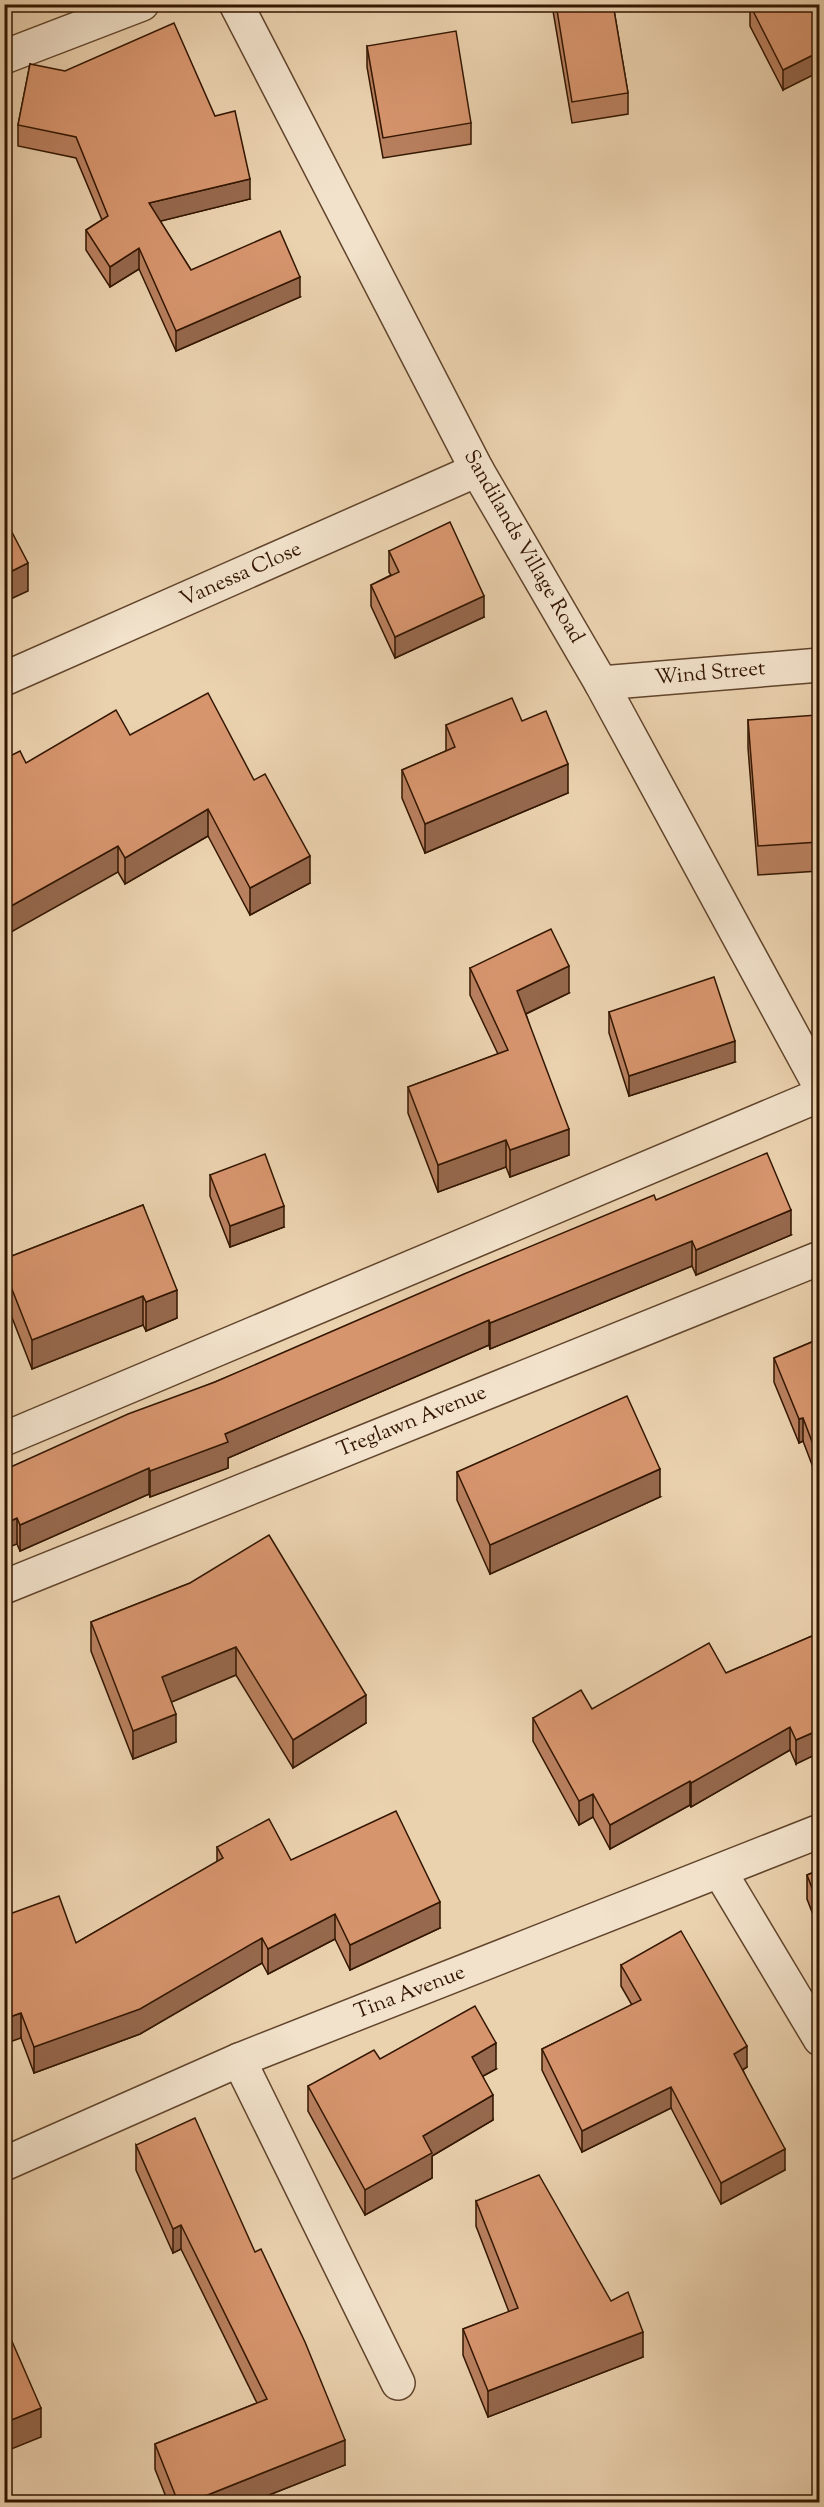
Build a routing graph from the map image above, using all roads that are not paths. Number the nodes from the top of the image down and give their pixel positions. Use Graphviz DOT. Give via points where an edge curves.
graph roads {
  1 [pos="142,4"];
  2 [pos="236,4"];
  3 [pos="4,57"];
  4 [pos="477,470"];
  5 [pos="819,665"];
  6 [pos="4,679"];
  7 [pos="601,683"];
  8 [pos="819,1086"];
  9 [pos="819,1095"];
  10 [pos="819,1258"];
  11 [pos="4,1439"];
  12 [pos="4,1587"];
  13 [pos="819,1831"];
  14 [pos="720,1872"];
  15 [pos="819,2039"];
  16 [pos="239,2060"];
  17 [pos="4,2164"];
  18 [pos="398,2383"];
  1 -- 3 [label="street"];
  2 -- 4 [label="street, Sandilands Village Road"];
  4 -- 6 [label="street, Vanessa Close"];
  4 -- 7 [label="street, Sandilands Village Road"];
  5 -- 7 [label="street, Wind Street"];
  7 -- 8 [label="street, Sandilands Village Road"];
  9 -- 11 [label="street"];
  10 -- 12 [label="street, Treglawn Avenue"];
  13 -- 14 [label="street, Tina Avenue"];
  14 -- 15 [label="street"];
  14 -- 16 [label="street, Tina Avenue"];
  16 -- 17 [label="street, Tina Avenue"];
  16 -- 18 [label="street"];
}
